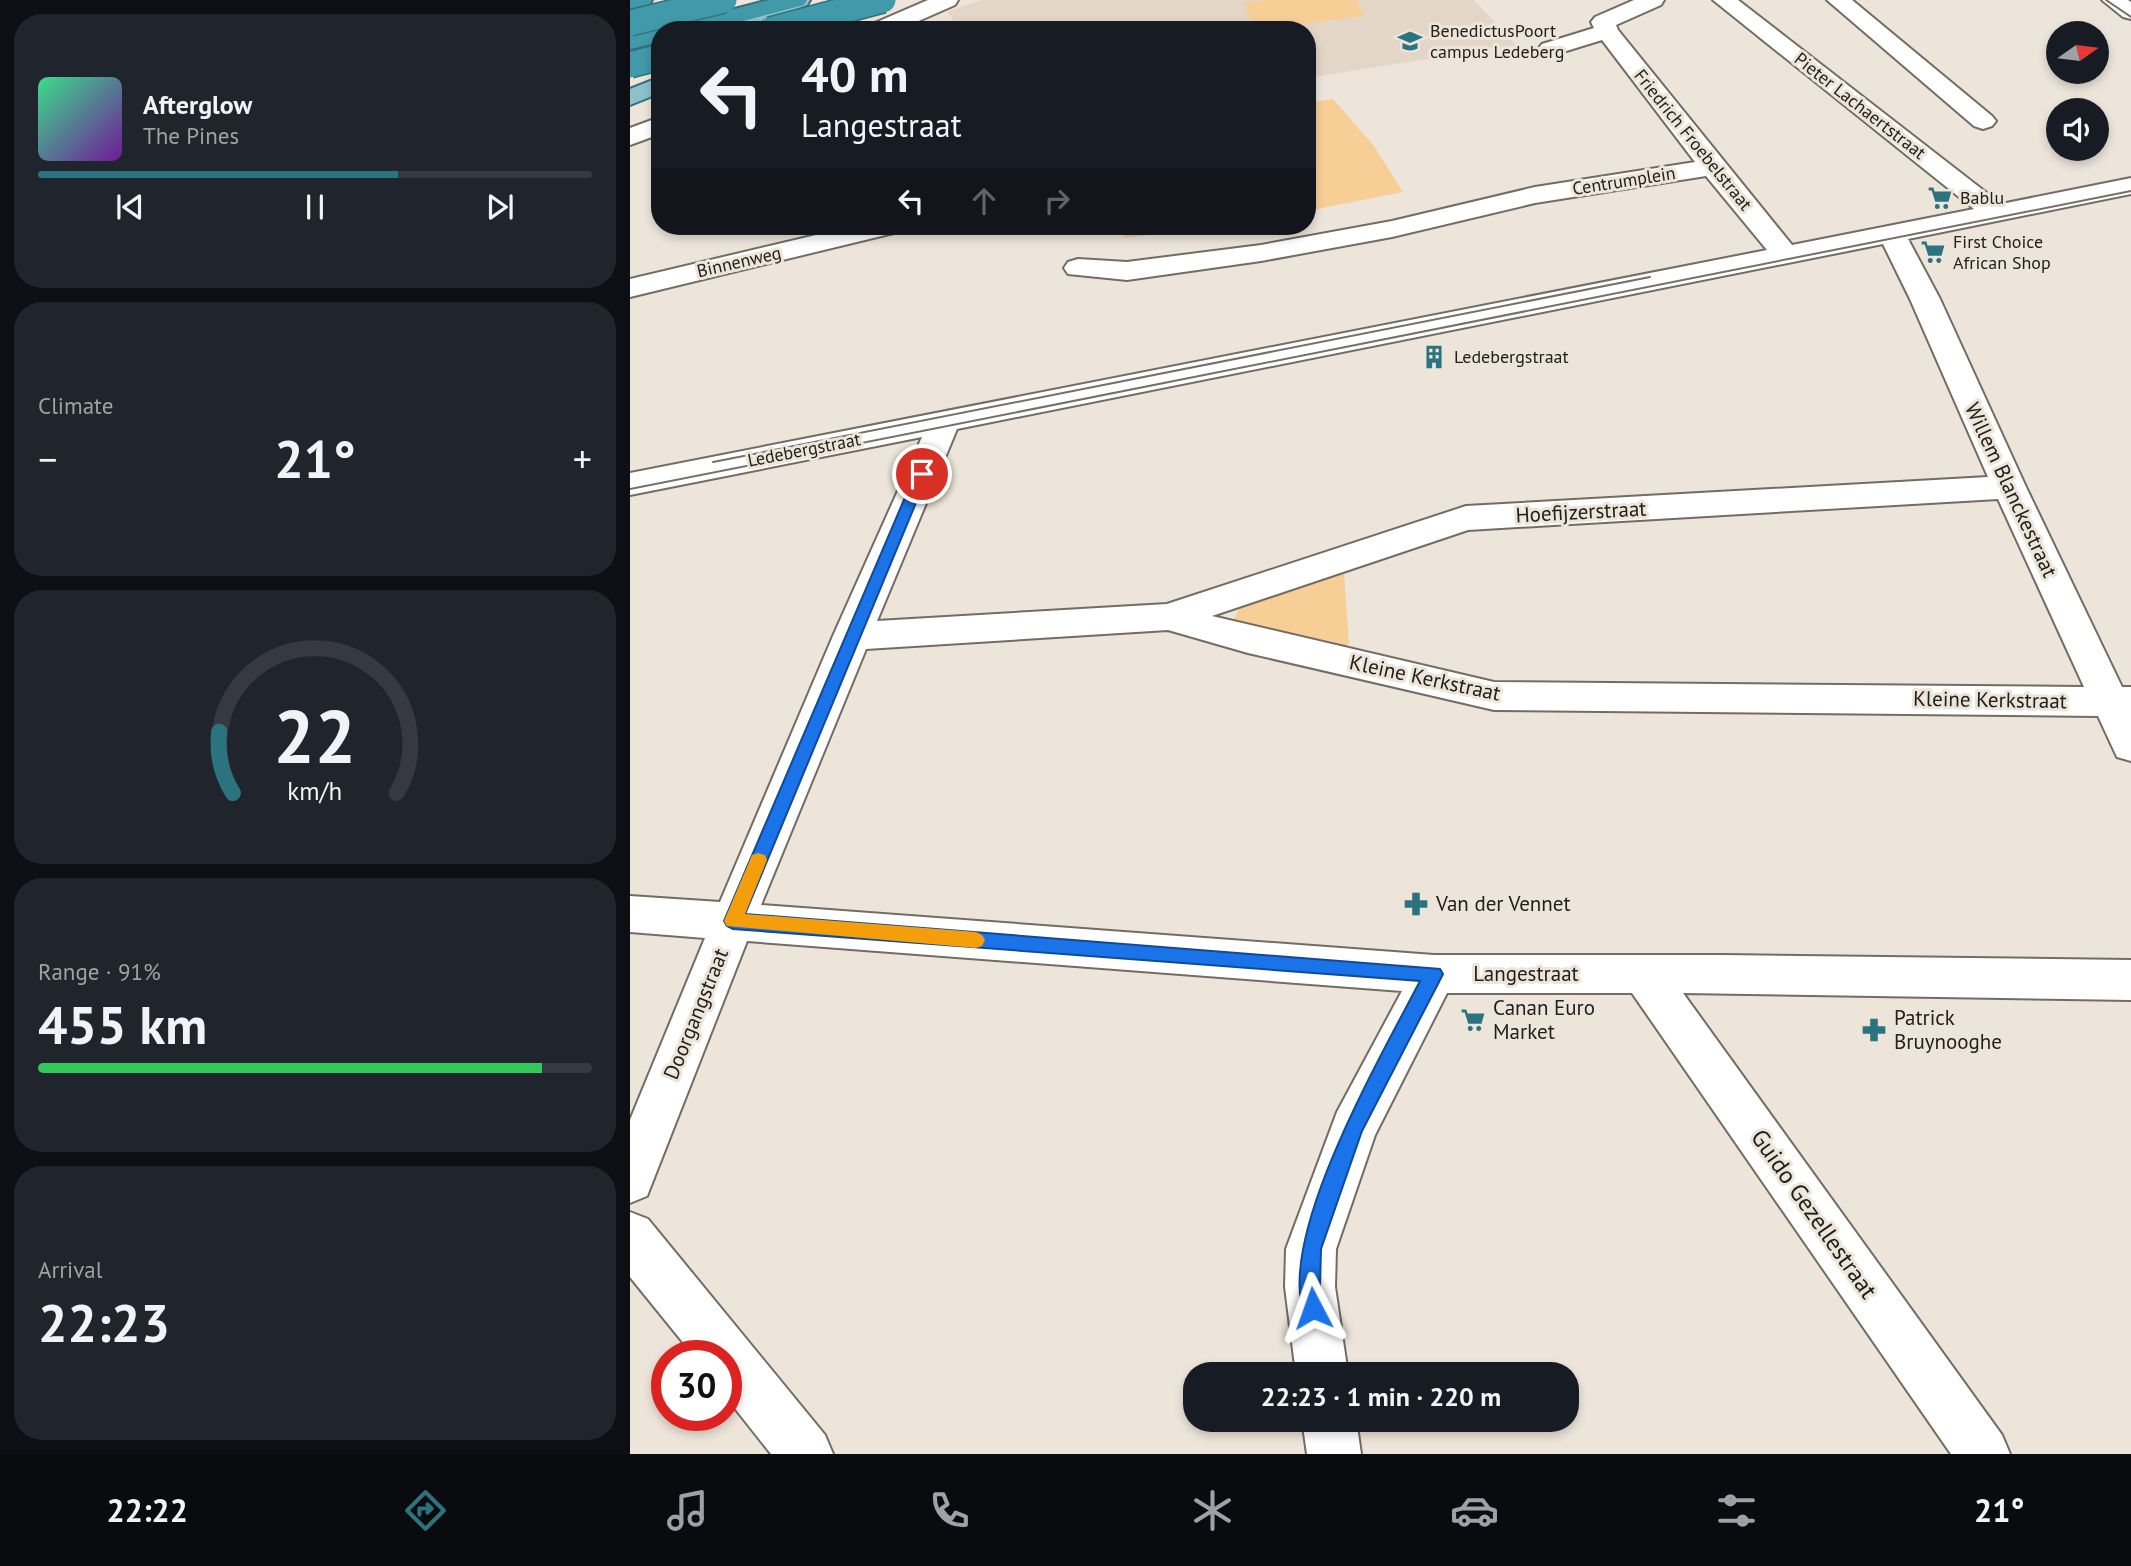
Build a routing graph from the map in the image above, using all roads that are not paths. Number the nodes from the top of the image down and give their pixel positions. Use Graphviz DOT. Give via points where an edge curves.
graph roads {
  1 [pos="640,0"];
  2 [pos="724,0"];
  3 [pos="797,0"];
  4 [pos="866,0"];
  5 [pos="883,0"];
  6 [pos="947,0"];
  7 [pos="1653,0"];
  8 [pos="1724,0"];
  9 [pos="1838,0"];
  10 [pos="2113,0"];
  11 [pos="693,1"];
  12 [pos="630,2"];
  13 [pos="2131,12"];
  14 [pos="662,21"];
  15 [pos="716,21"];
  16 [pos="740,21"];
  17 [pos="804,21"];
  18 [pos="805,21"];
  19 [pos="899,21"];
  20 [pos="630,23"];
  21 [pos="1605,27"];
  22 [pos="651,28"];
  23 [pos="651,37"];
  24 [pos="630,41"];
  25 [pos="1550,49"];
  26 [pos="651,58"];
  27 [pos="630,66"];
  28 [pos="651,88"];
  29 [pos="630,98"];
  30 [pos="1983,121"];
  31 [pos="651,129"];
  32 [pos="630,137"];
  33 [pos="1713,167"];
  34 [pos="2131,186"];
  35 [pos="1996,213"];
  36 [pos="1892,234"];
  37 [pos="851,235"];
  38 [pos="1786,255"];
  39 [pos="1078,268"];
  40 [pos="630,288"];
  41 [pos="940,423"];
  42 [pos="630,484"];
  43 [pos="2009,487"];
  44 [pos="1168,617"];
  45 [pos="851,636"];
  46 [pos="2120,702"];
  47 [pos="2131,746"];
  48 [pos="630,915"];
  49 [pos="733,921"];
  50 [pos="1434,974"];
  51 [pos="1644,974"];
  52 [pos="2131,980"];
  53 [pos="630,1179"];
  54 [pos="630,1237"];
  55 [pos="1320,1362"];
  56 [pos="1331,1432"];
  57 [pos="806,1454"];
  58 [pos="1334,1454"];
  59 [pos="1983,1454"];
  1 -- 12 [label="highway"];
  2 -- 20 [label="highway, bridge"];
  3 -- 15 [label="highway"];
  3 -- 16 [label="main road"];
  4 -- 17 [label="main road"];
  5 -- 18 [label="highway, bridge"];
  6 -- 19 [label="street"];
  7 -- 21 [label="street"];
  8 -- 35 [label="street, Pieter Lachaertstraat"];
  9 -- 30 [label="street"];
  10 -- 13 [label="street"];
  11 -- 14 [label="street"];
  21 -- 25 [label="street"];
  21 -- 33 [label="street, Friedrich Froebelstraat"];
  22 -- 24 [label="street"];
  23 -- 24 [label="highway"];
  26 -- 27 [label="highway, bridge"];
  28 -- 29 [label="main road"];
  31 -- 32 [label="street"];
  33 -- 38 [label="street, Friedrich Froebelstraat"];
  33 -- 39 [label="street, Centrumplein" via="1535,195 1392,229 1261,253 1127,271"];
  34 -- 35 [label="street, Ledebergstraat"];
  35 -- 36 [label="street, Ledebergstraat"];
  36 -- 38 [label="street, Ledebergstraat"];
  36 -- 43 [label="street, Willem Blanckestraat"];
  37 -- 40 [label="street, Binnenweg"];
  38 -- 41 [label="street, Ledebergstraat"];
  41 -- 42 [label="street, Ledebergstraat"];
  41 -- 45 [label="street, Doorgangstraat" via="942,428"];
  43 -- 44 [label="street, Hoefijzerstraat" via="1466,518"];
  43 -- 46 [label="street, Willem Blanckestraat"];
  44 -- 45 [label="street, Kleine Kerkstraat"];
  44 -- 46 [label="street, Kleine Kerkstraat" via="1494,696"];
  45 -- 49 [label="street, Doorgangstraat"];
  46 -- 47 [label="street, Willem Blanckestraat"];
  48 -- 49 [label="street, Langestraat"];
  49 -- 50 [label="street, Langestraat"];
  49 -- 53 [label="street, Doorgangstraat"];
  50 -- 51 [label="street, Langestraat"];
  50 -- 55 [label="street" via="1354,1128 1311,1249 1310,1287"];
  51 -- 52 [label="street, Langestraat"];
  51 -- 59 [label="street, Guido Gezellestraat"];
  54 -- 57 [label="street"];
  56 -- 58 [label="street"];
}
